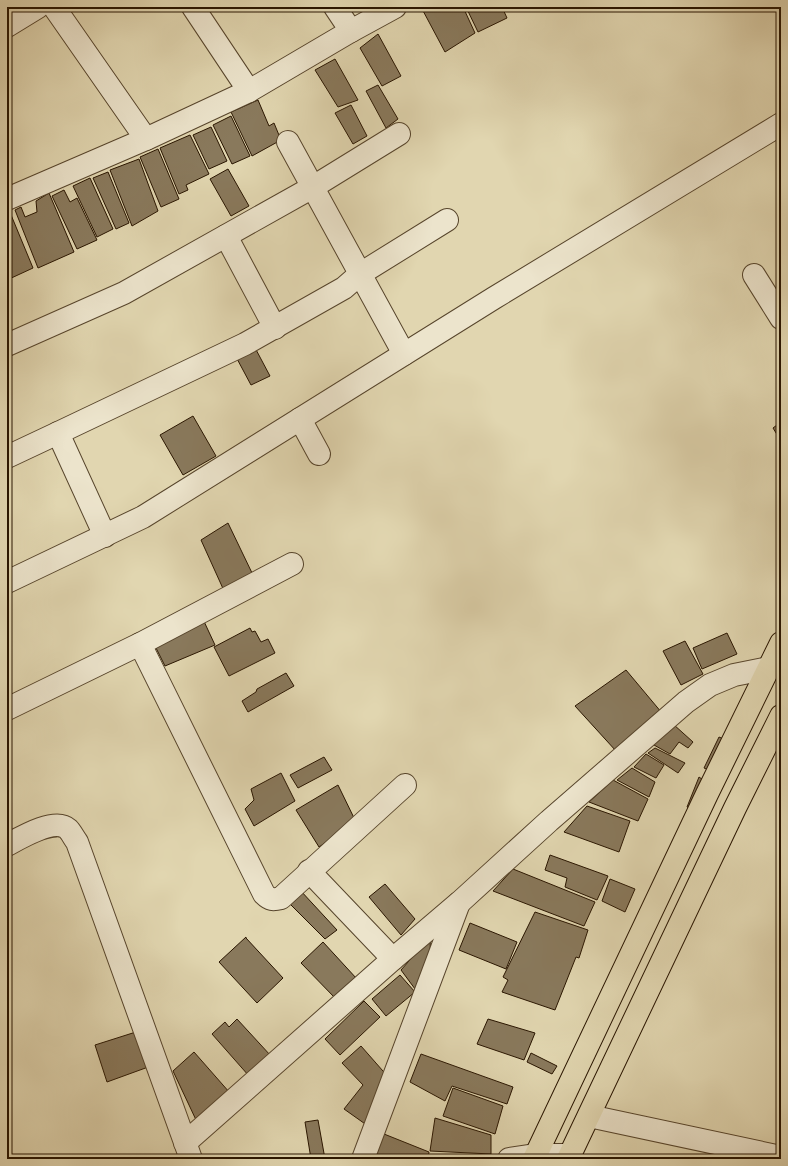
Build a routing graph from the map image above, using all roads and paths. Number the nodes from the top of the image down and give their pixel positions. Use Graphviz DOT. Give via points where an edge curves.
graph roads {
  1 [pos="38,7"];
  2 [pos="54,7"];
  3 [pos="193,7"];
  4 [pos="336,7"];
  5 [pos="395,7"];
  6 [pos="7,26"];
  7 [pos="351,31"];
  8 [pos="250,91"];
  9 [pos="781,124"];
  10 [pos="399,134"];
  11 [pos="146,139"];
  12 [pos="288,142"];
  13 [pos="313,187"];
  14 [pos="7,199"];
  15 [pos="447,220"];
  16 [pos="226,236"];
  17 [pos="360,274"];
  18 [pos="754,275"];
  19 [pos="781,318"];
  20 [pos="275,328"];
  21 [pos="7,345"];
  22 [pos="404,354"];
  23 [pos="300,419"];
  24 [pos="58,434"];
  25 [pos="320,454"];
  26 [pos="7,457"];
  27 [pos="105,536"];
  28 [pos="292,564"];
  29 [pos="7,582"];
  30 [pos="781,643"];
  31 [pos="140,644"];
  32 [pos="769,668"];
  33 [pos="7,709"];
  34 [pos="781,716"];
  35 [pos="405,785"];
  36 [pos="7,845"];
  37 [pos="309,871"];
  38 [pos="460,902"];
  39 [pos="393,959"];
  40 [pos="589,1116"];
  41 [pos="188,1151"];
  42 [pos="534,1157"];
  43 [pos="569,1157"];
  44 [pos="781,1157"];
  45 [pos="363,1159"];
  46 [pos="509,1159"];
  1 -- 6 [label="street"];
  2 -- 11 [label="street"];
  3 -- 8 [label="street"];
  4 -- 7 [label="street"];
  5 -- 7 [label="street"];
  7 -- 8 [label="street"];
  8 -- 11 [label="street"];
  9 -- 22 [label="street"];
  10 -- 13 [label="street"];
  11 -- 14 [label="street"];
  12 -- 13 [label="street"];
  13 -- 16 [label="street"];
  13 -- 17 [label="street"];
  15 -- 17 [label="street"];
  16 -- 20 [label="street"];
  16 -- 21 [label="street" via="124,292"];
  17 -- 20 [label="street" via="344,288"];
  17 -- 22 [label="street"];
  18 -- 19 [label="street"];
  20 -- 24 [label="street"];
  22 -- 23 [label="street"];
  23 -- 25 [label="street"];
  23 -- 27 [label="street" via="143,517"];
  24 -- 26 [label="street"];
  24 -- 27 [label="street"];
  27 -- 29 [label="street"];
  28 -- 31 [label="street"];
  30 -- 32 [label="main road"];
  31 -- 33 [label="street"];
  31 -- 37 [label="street" via="264,894 274,900 281,898"];
  32 -- 38 [label="street" via="734,675 710,685 686,702"];
  32 -- 42 [label="main road"];
  34 -- 40 [label="main road"];
  35 -- 37 [label="street"];
  36 -- 41 [label="street" via="40,829 59,824 68,828 77,842"];
  37 -- 39 [label="street"];
  38 -- 39 [label="street"];
  38 -- 45 [label="street"];
  39 -- 41 [label="street"];
  40 -- 43 [label="main road"];
  40 -- 44 [label="street"];
  42 -- 43 [label="street"];
  42 -- 46 [label="street"];
}
